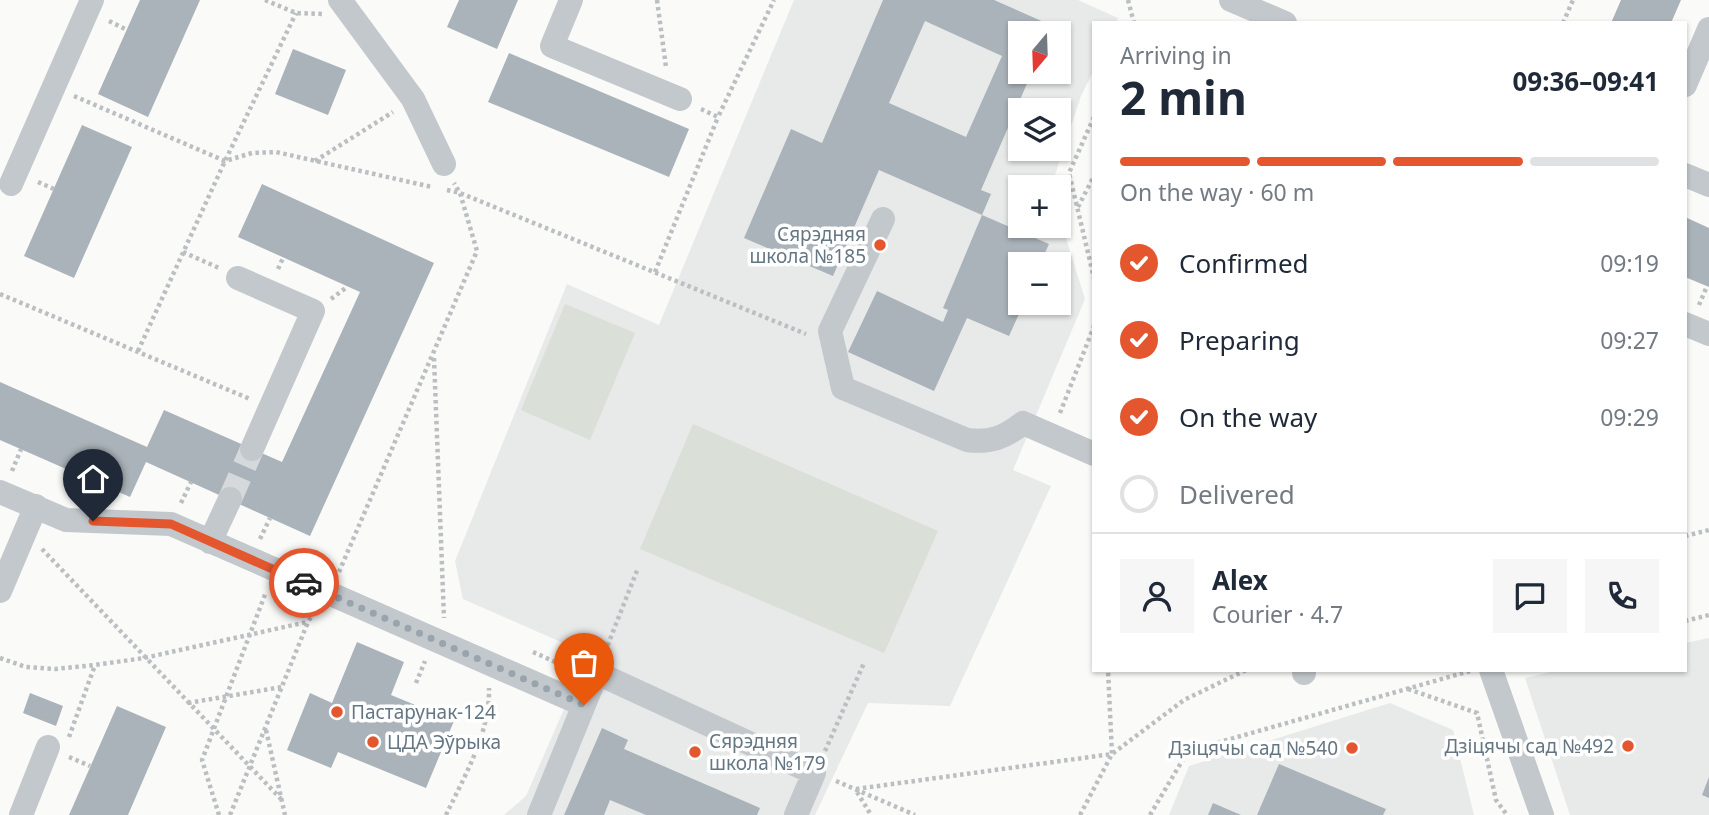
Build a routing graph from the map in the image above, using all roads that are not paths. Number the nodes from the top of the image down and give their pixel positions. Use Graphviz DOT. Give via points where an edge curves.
graph roads {
  1 [pos="92,0"];
  2 [pos="571,0"];
  3 [pos="1231,0"];
  4 [pos="346,8"];
  5 [pos="1280,21"];
  6 [pos="1709,29"];
  7 [pos="1687,80"];
  8 [pos="675,97"];
  9 [pos="444,164"];
  10 [pos="1687,176"];
  11 [pos="11,184"];
  12 [pos="1709,185"];
  13 [pos="883,219"];
  14 [pos="238,278"];
  15 [pos="1687,325"];
  16 [pos="1709,334"];
  17 [pos="253,449"];
  18 [pos="1092,453"];
  19 [pos="0,492"];
  20 [pos="230,499"];
  21 [pos="36,506"];
  22 [pos="210,542"];
  23 [pos="0,591"];
  24 [pos="1492,672"];
  25 [pos="584,705"];
  26 [pos="58,744"];
  27 [pos="21,815"];
  28 [pos="539,815"];
  29 [pos="796,815"];
  30 [pos="1542,815"];
  1 -- 11 [label="lane"];
  2 -- 8 [label="lane" via="552,46"];
  3 -- 5 [label="lane"];
  4 -- 9 [label="lane" via="413,99"];
  6 -- 7 [label="lane"];
  10 -- 12 [label="lane"];
  13 -- 18 [label="lane" via="830,331 843,388 967,440 985,442 1023,423"];
  14 -- 17 [label="lane" via="313,311"];
  15 -- 16 [label="lane"];
  19 -- 21 [label="lane"];
  20 -- 22 [label="lane"];
  21 -- 22 [label="lane" via="66,520 171,524"];
  21 -- 23 [label="lane"];
  22 -- 25 [label="lane"];
  24 -- 30 [label="lane"];
  25 -- 28 [label="lane"];
  25 -- 29 [label="lane" via="597,673 814,773"];
  26 -- 27 [label="lane"];
}
